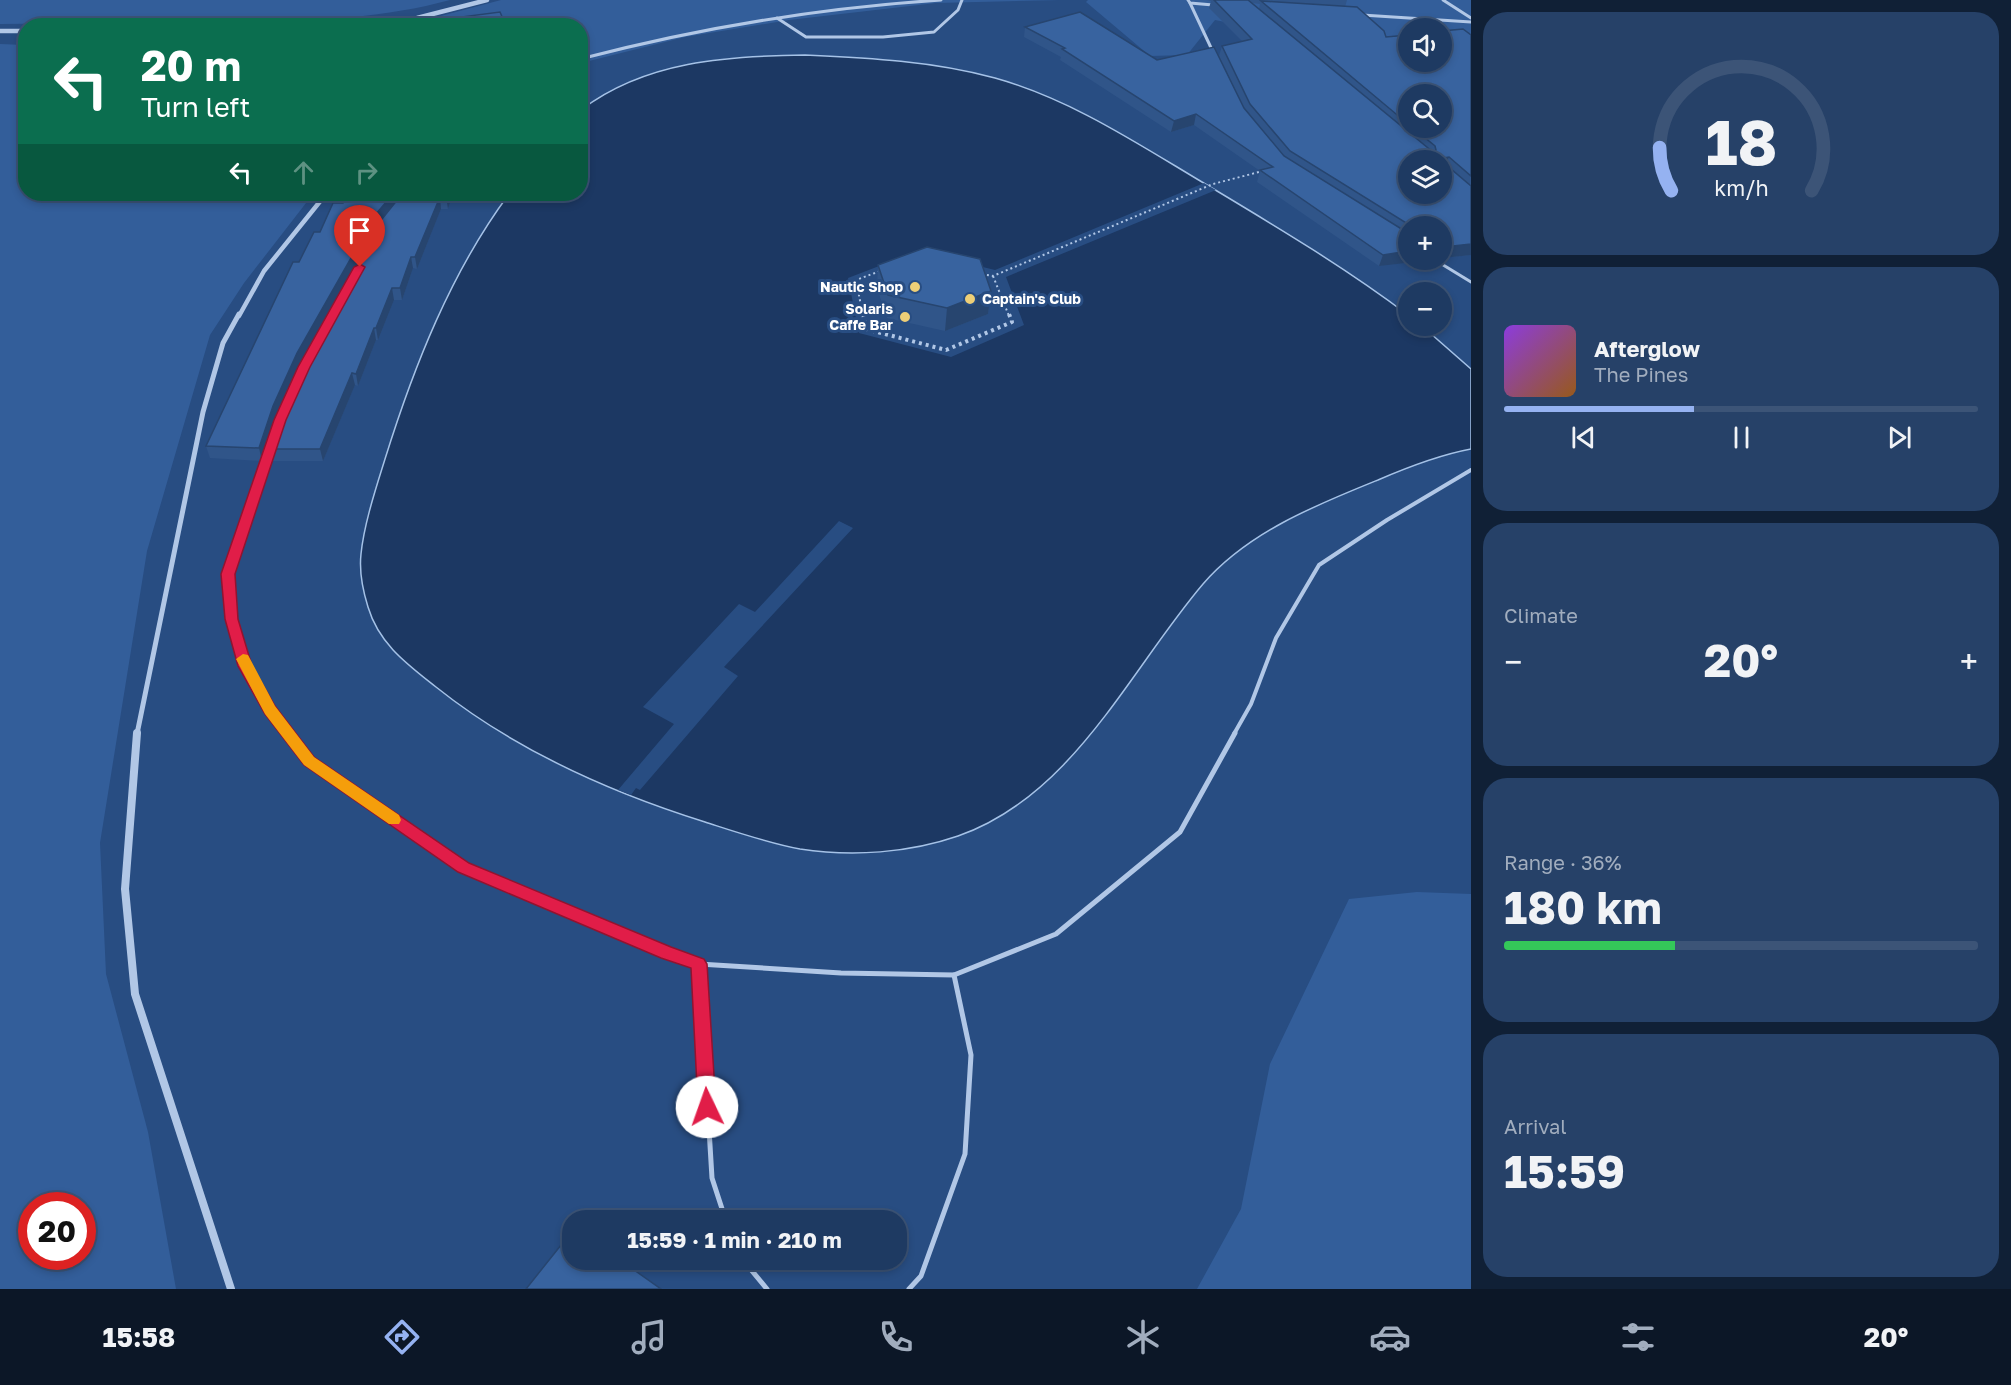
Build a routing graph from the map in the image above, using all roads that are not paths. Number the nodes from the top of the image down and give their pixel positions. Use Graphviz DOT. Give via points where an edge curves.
graph roads {
  1 [pos="487,0"];
  2 [pos="942,0"];
  3 [pos="962,0"];
  4 [pos="1443,0"];
  5 [pos="1189,2"];
  6 [pos="1213,5"];
  7 [pos="1353,14"];
  8 [pos="417,18"];
  9 [pos="777,18"];
  10 [pos="1471,20"];
  11 [pos="0,31"];
  12 [pos="18,31"];
  13 [pos="1215,55"];
  14 [pos="588,57"];
  15 [pos="320,201"];
  16 [pos="1451,270"];
  17 [pos="1471,282"];
  18 [pos="273,442"];
  19 [pos="1471,470"];
  20 [pos="699,964"];
  21 [pos="954,975"];
  22 [pos="722,1210"];
  23 [pos="751,1270"];
  24 [pos="231,1289"];
  25 [pos="767,1289"];
  26 [pos="909,1289"];
  1 -- 8 [label="street"];
  2 -- 9 [label="lane"];
  3 -- 9 [label="lane" via="958,10 934,32 883,37 806,37"];
  4 -- 10 [label="lane"];
  5 -- 6 [label="lane"];
  5 -- 13 [label="lane"];
  7 -- 10 [label="lane"];
  9 -- 14 [label="lane"];
  11 -- 12 [label="street"];
  15 -- 24 [label="street" via="264,271 223,343 203,412 136,739 130,811 125,890 135,993"];
  16 -- 17 [label="lane"];
  18 -- 20 [label="lane" via="228,574 231,619 245,666 270,710 309,761 463,868"];
  19 -- 21 [label="lane" via="1319,565 1276,638 1251,704 1180,832 1056,934"];
  20 -- 21 [label="lane"];
  20 -- 22 [label="lane" via="712,1178"];
  21 -- 26 [label="lane" via="971,1055 965,1154 921,1276"];
  23 -- 25 [label="lane"];
}
